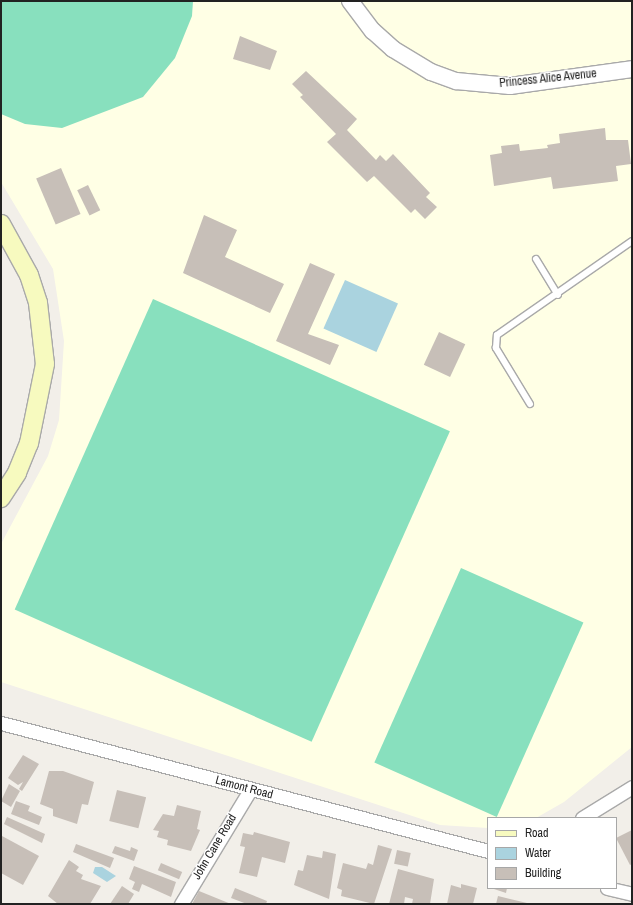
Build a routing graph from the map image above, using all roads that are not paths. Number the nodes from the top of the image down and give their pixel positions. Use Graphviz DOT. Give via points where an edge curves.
graph roads {
  1 [pos="350,1"];
  2 [pos="632,69"];
  3 [pos="1,224"];
  4 [pos="632,241"];
  5 [pos="536,259"];
  6 [pos="558,295"];
  7 [pos="530,404"];
  8 [pos="1,498"];
  9 [pos="1,723"];
  10 [pos="632,787"];
  11 [pos="250,790"];
  12 [pos="584,817"];
  13 [pos="487,851"];
  14 [pos="611,889"];
  15 [pos="632,894"];
  16 [pos="180,904"];
  1 -- 2 [label="street, Princess Alice Avenue" via="373,31 393,49 431,72 456,81 510,86"];
  3 -- 8 [label="main road" via="29,275 38,303 45,364 29,443 17,473"];
  4 -- 6 [label="lane"];
  5 -- 6 [label="lane"];
  6 -- 7 [label="lane" via="500,332 496,339 496,348"];
  9 -- 11 [label="street, Lamont Road"];
  10 -- 12 [label="street"];
  11 -- 13 [label="street, Lamont Road"];
  11 -- 16 [label="street, John Cane Road"];
  14 -- 15 [label="street"];
}
